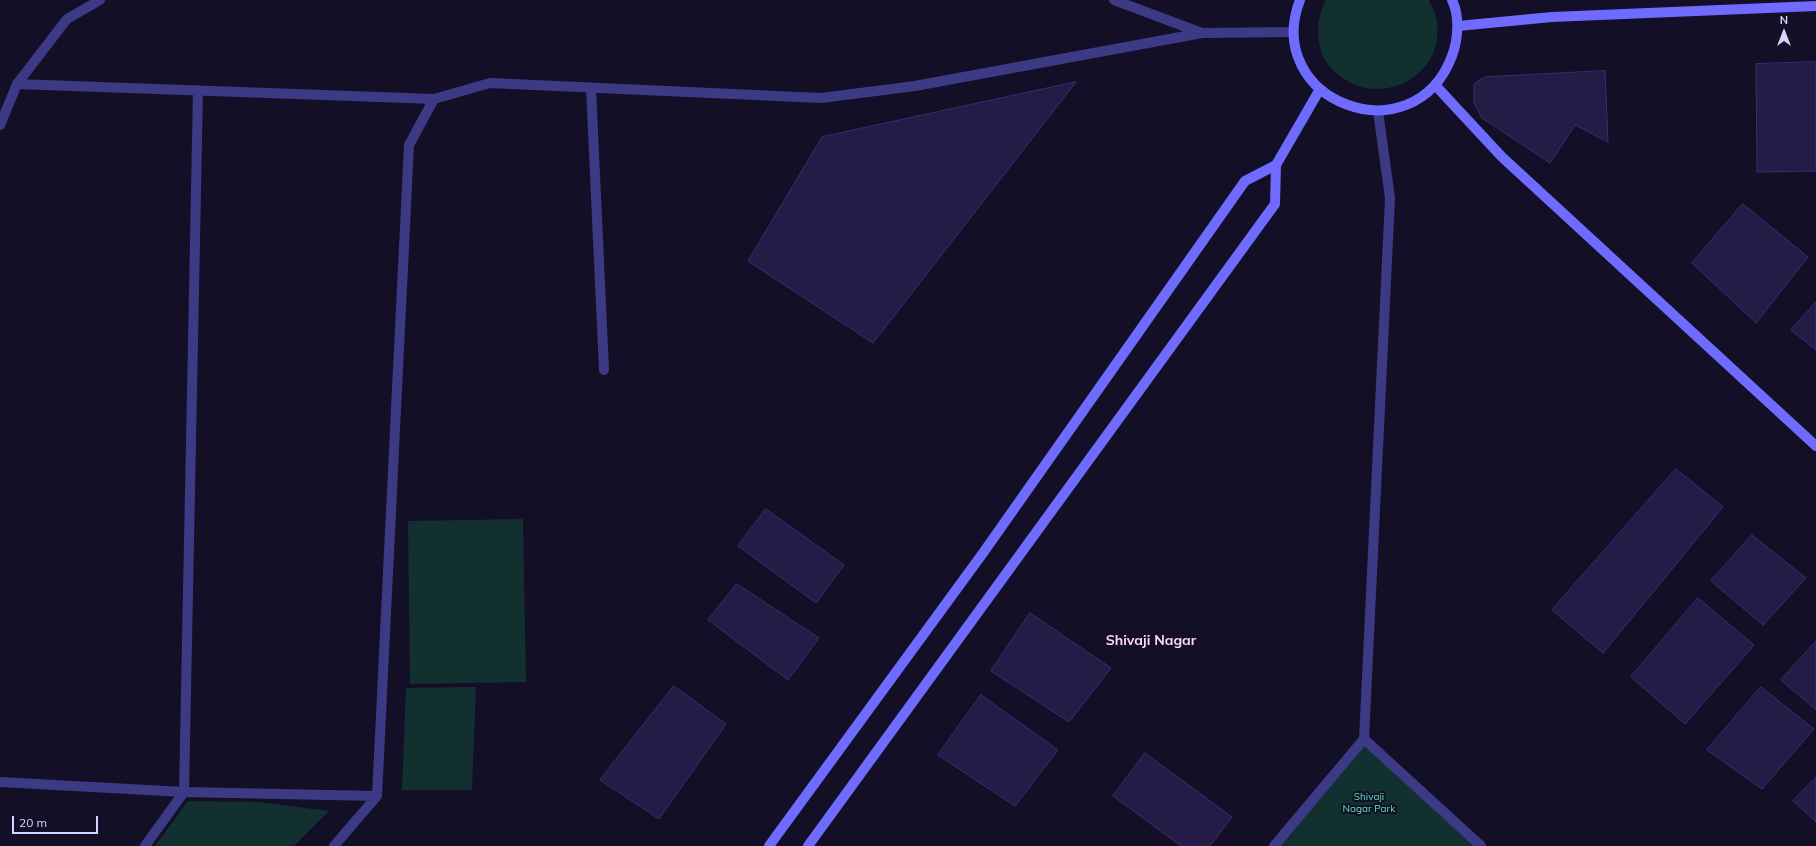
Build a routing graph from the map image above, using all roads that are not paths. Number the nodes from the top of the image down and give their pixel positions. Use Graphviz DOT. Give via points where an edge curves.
graph roads {
  1 [pos="100,0"];
  2 [pos="1114,0"];
  3 [pos="1300,0"];
  4 [pos="1452,0"];
  5 [pos="1816,6"];
  6 [pos="1458,26"];
  7 [pos="1293,32"];
  8 [pos="1202,33"];
  9 [pos="17,84"];
  10 [pos="1435,85"];
  11 [pos="591,88"];
  12 [pos="1320,89"];
  13 [pos="198,90"];
  14 [pos="434,99"];
  15 [pos="1378,111"];
  16 [pos="0,125"];
  17 [pos="1276,165"];
  18 [pos="604,370"];
  19 [pos="1816,446"];
  20 [pos="1364,739"];
  21 [pos="0,782"];
  22 [pos="184,792"];
  23 [pos="377,796"];
  24 [pos="145,846"];
  25 [pos="334,846"];
  26 [pos="769,846"];
  27 [pos="808,846"];
  28 [pos="1274,846"];
  29 [pos="1481,846"];
  1 -- 9 [label="street" via="67,19"];
  2 -- 8 [label="street"];
  3 -- 7 [label="street"];
  4 -- 6 [label="street"];
  5 -- 6 [label="street" via="1552,17"];
  6 -- 10 [label="street" via="1448,68"];
  7 -- 8 [label="street"];
  7 -- 12 [label="street" via="1297,53 1306,72"];
  8 -- 11 [label="street" via="915,86 821,98"];
  9 -- 13 [label="street"];
  9 -- 16 [label="street"];
  10 -- 15 [label="street" via="1419,98 1399,108"];
  10 -- 19 [label="street" via="1502,157"];
  11 -- 14 [label="street" via="490,83"];
  11 -- 18 [label="street"];
  12 -- 15 [label="street" via="1337,101 1357,109"];
  12 -- 17 [label="street"];
  13 -- 14 [label="street"];
  13 -- 22 [label="street"];
  14 -- 23 [label="street" via="409,145"];
  15 -- 20 [label="street" via="1390,198"];
  17 -- 26 [label="street" via="1245,181 983,553"];
  17 -- 27 [label="street" via="1275,204"];
  20 -- 28 [label="street"];
  20 -- 29 [label="street"];
  21 -- 22 [label="street"];
  22 -- 23 [label="street"];
  22 -- 24 [label="street"];
  23 -- 25 [label="street"];
}
